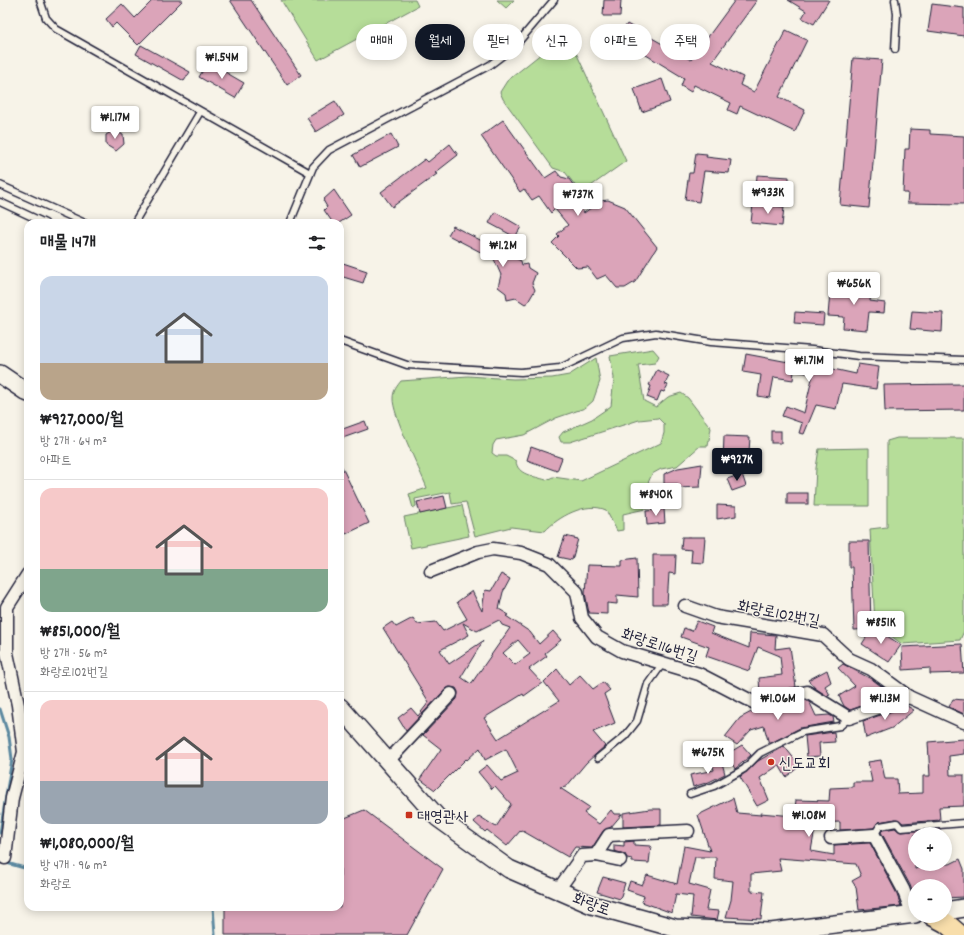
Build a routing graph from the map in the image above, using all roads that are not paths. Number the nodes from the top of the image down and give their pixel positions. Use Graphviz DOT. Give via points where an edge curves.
graph roads {
  1 [pos="40,0"];
  2 [pos="554,0"];
  3 [pos="895,0"];
  4 [pos="895,49"];
  5 [pos="200,112"];
  6 [pos="310,173"];
  7 [pos="0,185"];
  8 [pos="0,202"];
  9 [pos="36,219"];
  10 [pos="76,219"];
  11 [pos="136,219"];
  12 [pos="292,219"];
  13 [pos="344,342"];
  14 [pos="964,360"];
  15 [pos="0,374"];
  16 [pos="24,390"];
  17 [pos="431,571"];
  18 [pos="24,581"];
  19 [pos="684,606"];
  20 [pos="663,662"];
  21 [pos="452,694"];
  22 [pos="909,696"];
  23 [pos="344,712"];
  24 [pos="849,718"];
  25 [pos="964,722"];
  26 [pos="24,752"];
  27 [pos="24,752"];
  28 [pos="598,758"];
  29 [pos="388,761"];
  30 [pos="690,794"];
  31 [pos="964,823"];
  32 [pos="688,831"];
  33 [pos="874,835"];
  34 [pos="832,838"];
  35 [pos="596,855"];
  36 [pos="5,858"];
  37 [pos="620,860"];
  38 [pos="558,890"];
  39 [pos="908,901"];
  40 [pos="964,908"];
  41 [pos="952,910"];
  42 [pos="908,916"];
  43 [pos="946,923"];
  44 [pos="960,935"];
  1 -- 5 [label="lane" via="46,18 56,29"];
  2 -- 6 [label="lane" via="516,46 490,65 329,150"];
  3 -- 4 [label="lane"];
  5 -- 6 [label="lane"];
  5 -- 11 [label="lane"];
  6 -- 12 [label="lane"];
  7 -- 10 [label="lane"];
  8 -- 9 [label="lane"];
  13 -- 14 [label="lane" via="407,365 521,372 560,368 623,338 656,333 711,342 858,356"];
  15 -- 16 [label="main road"];
  17 -- 20 [label="street, 화랑로116번길" via="478,552 493,549 521,553 549,564 577,592 582,618 597,638 622,651"];
  18 -- 26 [label="street" via="8,607 7,653 18,705"];
  19 -- 22 [label="street, 화랑로102번길" via="716,616 822,635 849,659 871,669"];
  20 -- 24 [label="street, 화랑로116번길" via="699,674 755,703 807,692"];
  20 -- 28 [label="lane" via="648,684 637,721 625,736"];
  21 -- 29 [label="street"];
  22 -- 24 [label="street"];
  22 -- 25 [label="street, 화랑로102번길"];
  23 -- 29 [label="main road, 화랑로"];
  24 -- 30 [label="lane" via="840,726 802,732 760,753 744,769 714,786"];
  27 -- 36 [label="street" via="12,798"];
  29 -- 38 [label="main road, 화랑로" via="438,818 509,869"];
  31 -- 33 [label="lane" via="901,828 897,823 880,826"];
  32 -- 35 [label="street" via="609,835"];
  33 -- 34 [label="street"];
  33 -- 39 [label="street, 화랑로"];
  35 -- 37 [label="street"];
  35 -- 38 [label="street" via="582,856"];
  38 -- 42 [label="main road, 화랑로" via="592,905 675,928 771,932"];
  40 -- 41 [label="main road"];
  43 -- 44 [label="main road"];
}
